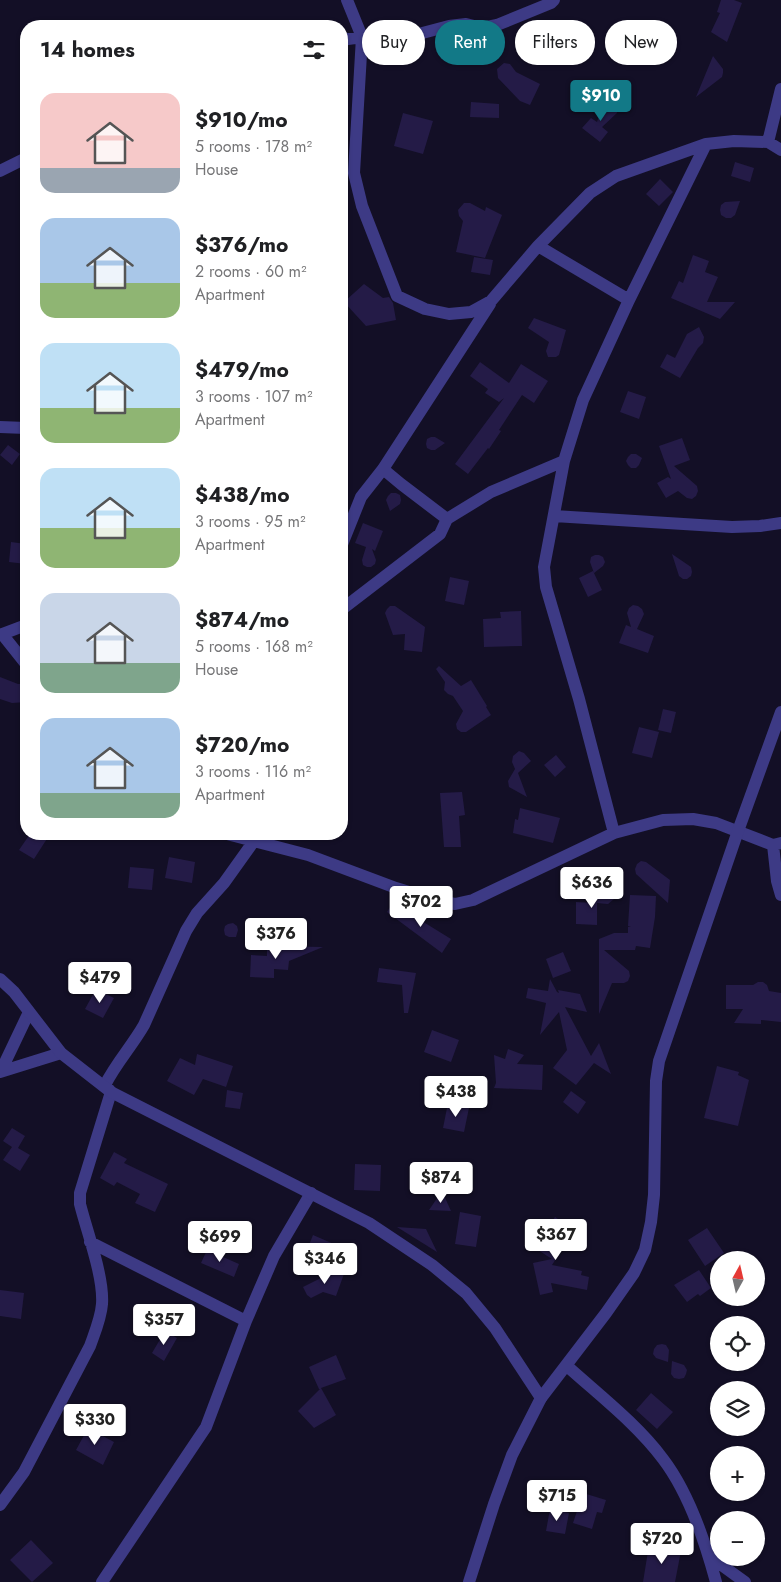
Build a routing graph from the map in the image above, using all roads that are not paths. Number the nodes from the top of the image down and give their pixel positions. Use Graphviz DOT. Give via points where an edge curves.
graph roads {
  1 [pos="347,0"];
  2 [pos="554,0"];
  3 [pos="425,32"];
  4 [pos="362,37"];
  5 [pos="348,39"];
  6 [pos="781,89"];
  7 [pos="768,142"];
  8 [pos="706,144"];
  9 [pos="781,150"];
  10 [pos="20,161"];
  11 [pos="0,170"];
  12 [pos="538,246"];
  13 [pos="629,300"];
  14 [pos="491,302"];
  15 [pos="0,427"];
  16 [pos="20,428"];
  17 [pos="564,460"];
  18 [pos="383,469"];
  19 [pos="554,516"];
  20 [pos="447,519"];
  21 [pos="781,523"];
  22 [pos="348,530"];
  23 [pos="348,605"];
  24 [pos="20,626"];
  25 [pos="1,634"];
  26 [pos="20,657"];
  27 [pos="781,712"];
  28 [pos="738,831"];
  29 [pos="614,833"];
  30 [pos="250,840"];
  31 [pos="254,841"];
  32 [pos="777,844"];
  33 [pos="781,894"];
  34 [pos="0,979"];
  35 [pos="30,1012"];
  36 [pos="62,1053"];
  37 [pos="0,1072"];
  38 [pos="111,1092"];
  39 [pos="310,1194"];
  40 [pos="90,1242"];
  41 [pos="246,1321"];
  42 [pos="567,1366"];
  43 [pos="541,1398"];
  44 [pos="0,1505"];
  45 [pos="709,1556"];
  46 [pos="102,1582"];
  47 [pos="470,1582"];
  48 [pos="716,1582"];
  49 [pos="744,1582"];
  1 -- 4 [label="street"];
  2 -- 3 [label="street" via="498,25 482,28 466,24"];
  4 -- 5 [label="street"];
  4 -- 14 [label="street" via="354,173 362,206 397,296 425,309 449,314 471,312"];
  6 -- 7 [label="street"];
  7 -- 8 [label="street"];
  7 -- 9 [label="street"];
  8 -- 12 [label="street" via="616,176 590,193"];
  8 -- 13 [label="street"];
  10 -- 11 [label="street"];
  12 -- 13 [label="street"];
  12 -- 14 [label="street"];
  13 -- 17 [label="street" via="583,400"];
  14 -- 18 [label="street"];
  15 -- 16 [label="street"];
  17 -- 19 [label="street"];
  17 -- 20 [label="street" via="491,492"];
  18 -- 20 [label="street"];
  18 -- 22 [label="street" via="361,497"];
  19 -- 21 [label="street" via="732,527"];
  19 -- 29 [label="street" via="544,567 546,587 580,699"];
  20 -- 23 [label="street" via="440,534"];
  24 -- 25 [label="street"];
  25 -- 26 [label="street"];
  27 -- 28 [label="street"];
  28 -- 29 [label="street" via="716,822 694,819 663,820"];
  28 -- 32 [label="street"];
  28 -- 42 [label="street" via="660,1061 656,1081 654,1195 645,1250 634,1273"];
  29 -- 31 [label="street" via="473,900 455,904 396,888 308,855"];
  30 -- 31 [label="street"];
  31 -- 38 [label="street" via="186,931 144,1025 105,1085"];
  32 -- 33 [label="street" via="777,881"];
  34 -- 35 [label="street"];
  35 -- 36 [label="street"];
  35 -- 37 [label="street"];
  36 -- 37 [label="street"];
  36 -- 38 [label="street"];
  38 -- 39 [label="street"];
  38 -- 40 [label="street" via="80,1192"];
  39 -- 41 [label="street" via="274,1256"];
  39 -- 43 [label="street" via="369,1224 432,1265 466,1293 495,1328"];
  40 -- 41 [label="street"];
  40 -- 44 [label="street" via="100,1280 102,1304 98,1325 24,1472"];
  41 -- 46 [label="street" via="206,1427"];
  42 -- 43 [label="street"];
  42 -- 45 [label="street" via="662,1458 680,1485"];
  43 -- 47 [label="street" via="512,1455"];
  45 -- 48 [label="street"];
  45 -- 49 [label="street"];
}
